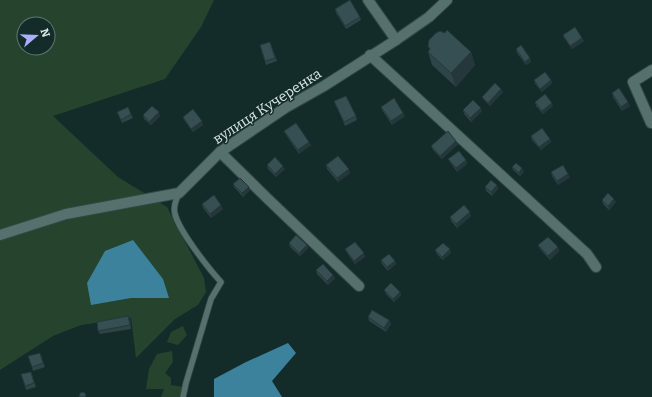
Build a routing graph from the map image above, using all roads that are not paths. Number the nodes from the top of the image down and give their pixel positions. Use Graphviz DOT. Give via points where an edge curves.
graph roads {
  1 [pos="368,0"];
  2 [pos="447,0"];
  3 [pos="396,40"];
  4 [pos="370,56"];
  5 [pos="652,70"];
  6 [pos="651,123"];
  7 [pos="220,152"];
  8 [pos="179,193"];
  9 [pos="0,235"];
  10 [pos="596,267"];
  11 [pos="359,286"];
  12 [pos="184,397"];
  1 -- 3 [label="street"];
  2 -- 3 [label="street, вулиця Кучеренка" via="429,17"];
  3 -- 4 [label="street, вулиця Кучеренка"];
  4 -- 7 [label="street, вулиця Кучеренка" via="285,108"];
  4 -- 10 [label="street" via="587,254"];
  5 -- 6 [label="street" via="633,82"];
  7 -- 8 [label="street, вулиця Кучеренка"];
  7 -- 11 [label="street"];
  8 -- 9 [label="street" via="66,214"];
  8 -- 12 [label="lane" via="175,203 175,215 208,268 222,282 211,299"];
}
